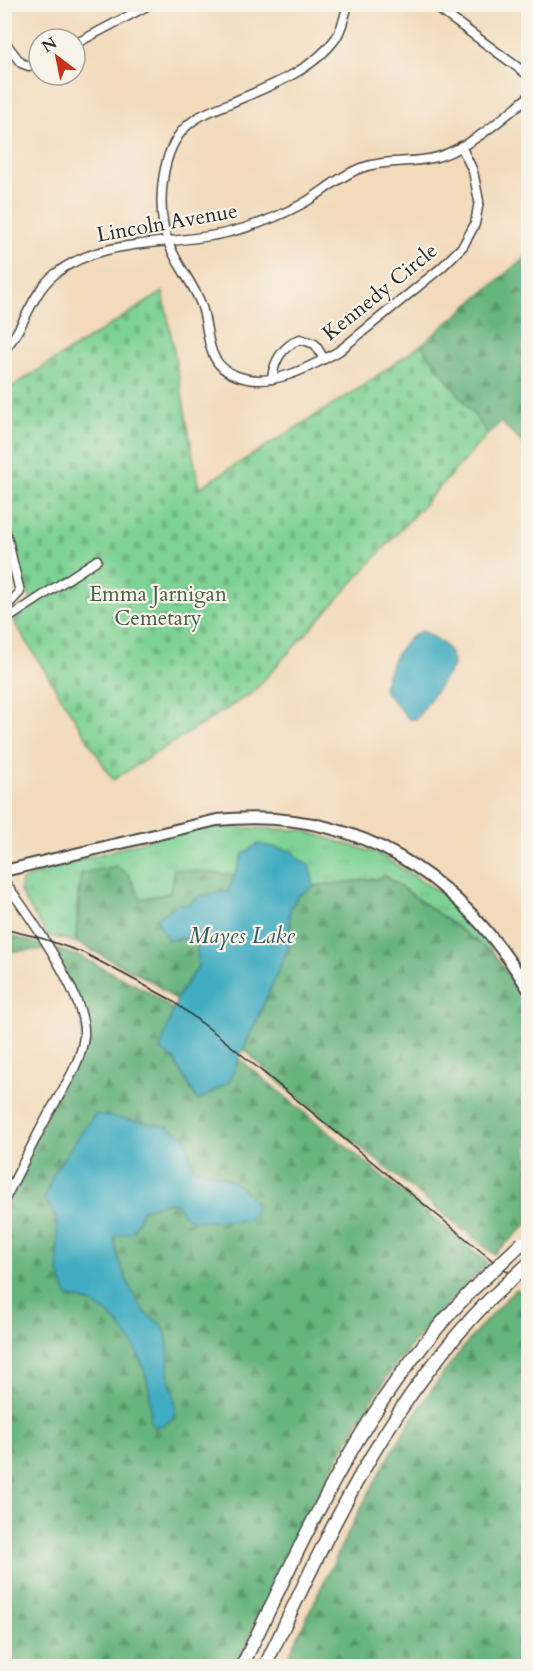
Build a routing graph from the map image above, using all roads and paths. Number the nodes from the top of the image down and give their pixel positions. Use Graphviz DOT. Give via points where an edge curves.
graph roads {
  1 [pos="151,4"];
  2 [pos="348,4"];
  3 [pos="432,4"];
  4 [pos="87,38"];
  5 [pos="4,41"];
  6 [pos="27,65"];
  7 [pos="528,75"];
  8 [pos="528,97"];
  9 [pos="461,146"];
  10 [pos="168,243"];
  11 [pos="4,350"];
  12 [pos="324,359"];
  13 [pos="272,379"];
  14 [pos="4,524"];
  15 [pos="97,560"];
  16 [pos="4,609"];
  17 [pos="4,621"];
  18 [pos="4,871"];
  19 [pos="4,881"];
  20 [pos="528,989"];
  21 [pos="4,1201"];
  22 [pos="525,1241"];
  23 [pos="528,1264"];
  24 [pos="242,1666"];
  25 [pos="265,1666"];
  1 -- 4 [label="street"];
  2 -- 10 [label="street, Kennedy Circle" via="336,37 318,59 294,74 200,115 182,132 164,164 162,214"];
  3 -- 7 [label="street"];
  5 -- 6 [label="street"];
  8 -- 9 [label="street, Lincoln Avenue"];
  9 -- 10 [label="street, Lincoln Avenue" via="437,157 359,169 303,203 255,225"];
  9 -- 12 [label="street, Kennedy Circle" via="473,171 479,201 475,224 463,246 400,302"];
  10 -- 11 [label="street, Lincoln Avenue" via="96,252 53,275 41,289 15,339"];
  10 -- 13 [label="street, Kennedy Circle" via="200,300 211,355 236,376"];
  12 -- 13 [label="street, Kennedy Circle"];
  12 -- 13 [label="street" via="315,344 300,339 281,352 273,366"];
  14 -- 16 [label="street" via="20,592"];
  15 -- 17 [label="street"];
  18 -- 20 [label="main road" via="217,820 305,820 378,845 427,873 470,910 512,962"];
  19 -- 21 [label="street" via="68,984 81,1014 84,1035 76,1061"];
  22 -- 24 [label="highway, bridge" via="474,1288 418,1349 364,1426"];
  23 -- 25 [label="highway, bridge" via="457,1333 378,1441 351,1486"];
}
